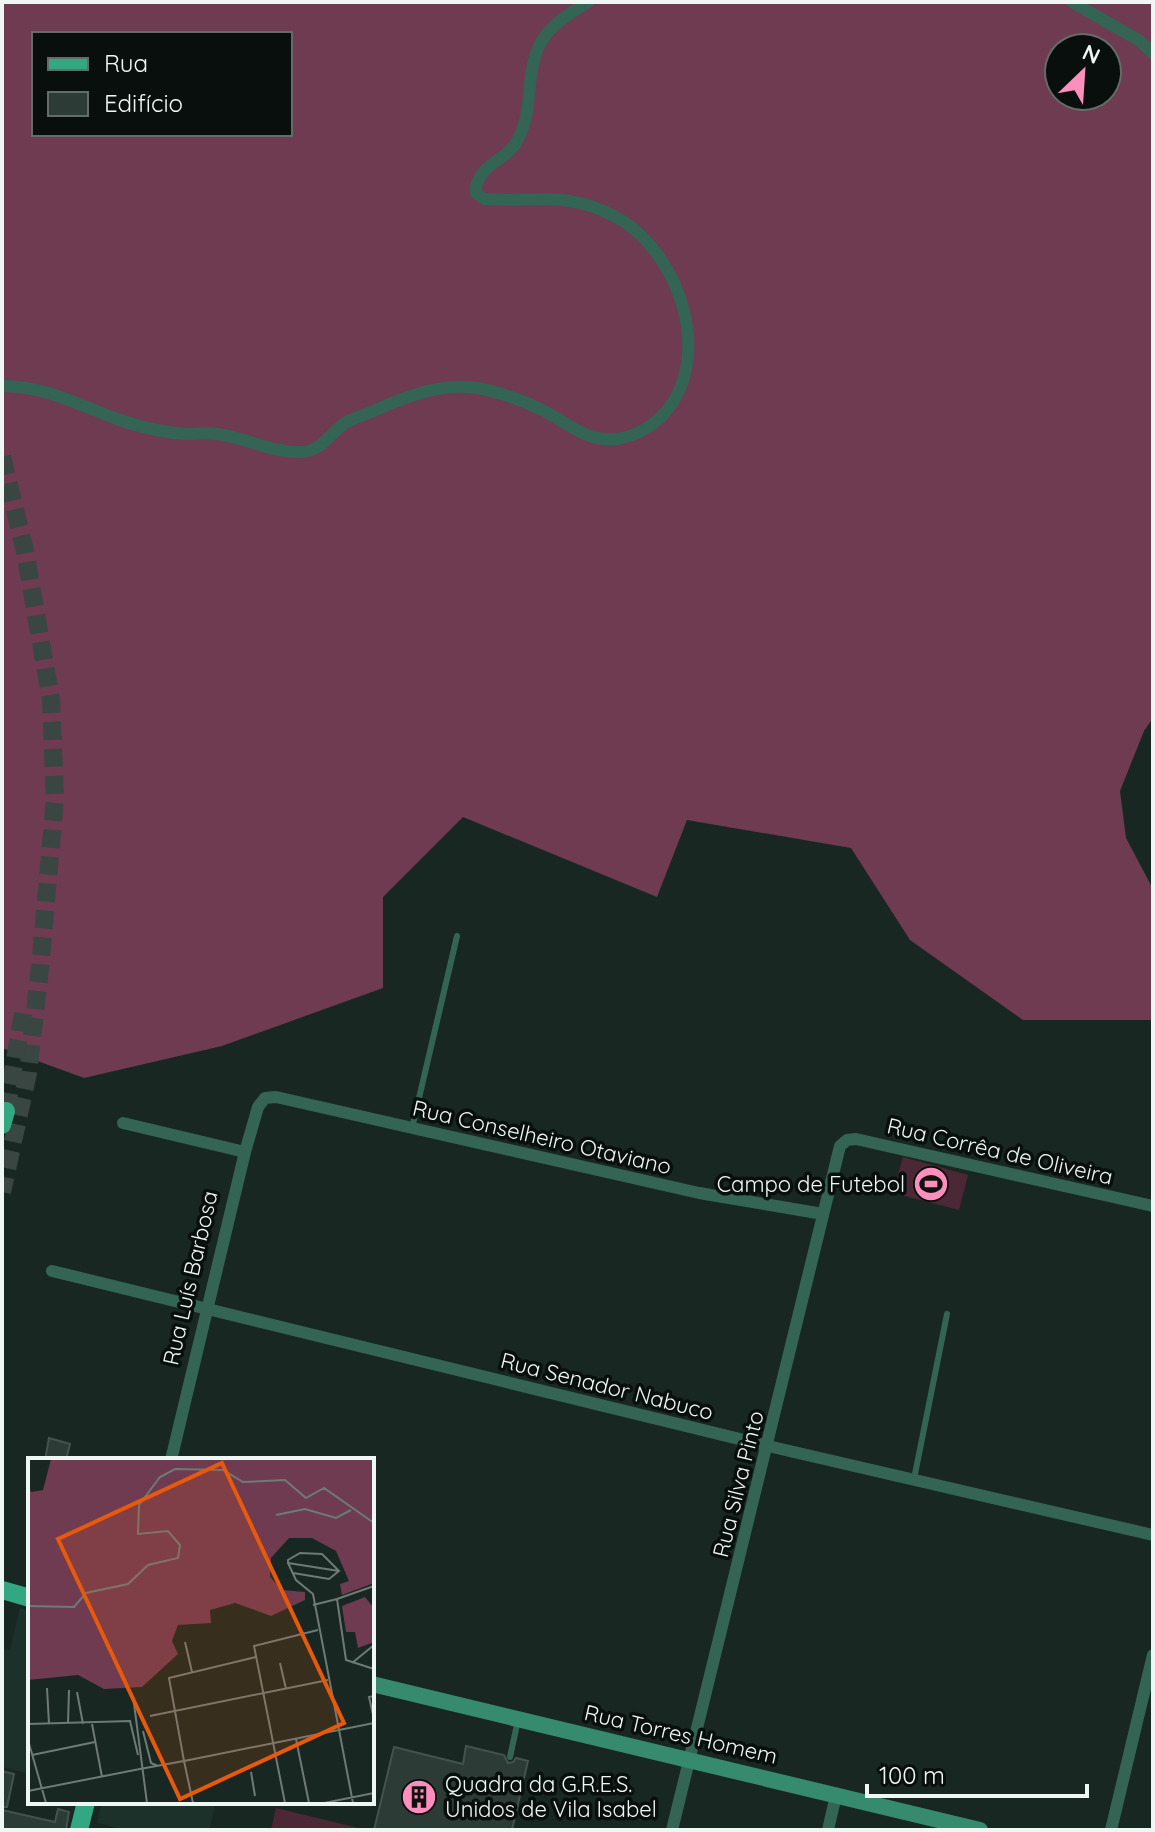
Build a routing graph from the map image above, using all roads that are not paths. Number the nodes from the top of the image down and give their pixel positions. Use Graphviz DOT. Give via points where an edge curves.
graph roads {
  1 [pos="588,2"];
  2 [pos="1072,2"];
  3 [pos="1153,53"];
  4 [pos="2,386"];
  5 [pos="457,936"];
  6 [pos="258,1107"];
  7 [pos="123,1123"];
  8 [pos="412,1128"];
  9 [pos="840,1146"];
  10 [pos="245,1152"];
  11 [pos="1153,1206"];
  12 [pos="823,1214"];
  13 [pos="52,1271"];
  14 [pos="208,1310"];
  15 [pos="947,1314"];
  16 [pos="768,1446"];
  17 [pos="171,1458"];
  18 [pos="914,1479"];
  19 [pos="1153,1535"];
  20 [pos="2,1590"];
  21 [pos="28,1597"];
  22 [pos="1153,1655"];
  23 [pos="374,1684"];
  24 [pos="518,1720"];
  25 [pos="510,1757"];
  26 [pos="689,1762"];
  27 [pos="836,1795"];
  28 [pos="86,1804"];
  29 [pos="79,1830"];
  30 [pos="672,1830"];
  31 [pos="828,1830"];
  32 [pos="980,1830"];
  33 [pos="1111,1830"];
  1 -- 4 [label="street" via="558,20 540,43 522,133 511,151 482,173 476,193 484,199 564,198 590,205 635,229 655,250 682,303 687,335 682,384 656,422 620,439 596,439 510,396 448,387 417,392 355,418 317,448 283,451 217,434 152,429 58,395"];
  2 -- 3 [label="street"];
  5 -- 8 [label="lane"];
  6 -- 8 [label="street, Rua Conselheiro Otaviano" via="265,1098 276,1097"];
  6 -- 10 [label="street, Rua Luís Barbosa"];
  7 -- 10 [label="street"];
  8 -- 12 [label="street, Rua Conselheiro Otaviano" via="699,1193"];
  9 -- 11 [label="street, Rua Corrêa de Oliveira" via="856,1139"];
  9 -- 12 [label="street, Rua Silva Pinto"];
  10 -- 14 [label="street, Rua Luís Barbosa"];
  12 -- 16 [label="street, Rua Silva Pinto"];
  13 -- 14 [label="street, Rua Senador Nabuco"];
  14 -- 16 [label="street, Rua Senador Nabuco"];
  14 -- 17 [label="street, Rua Luís Barbosa"];
  15 -- 18 [label="lane"];
  16 -- 18 [label="street, Rua Senador Nabuco"];
  16 -- 26 [label="street, Rua Silva Pinto"];
  18 -- 19 [label="street, Rua Senador Nabuco"];
  20 -- 21 [label="main road"];
  22 -- 33 [label="street"];
  23 -- 24 [label="street, Rua Torres Homem"];
  24 -- 25 [label="lane"];
  24 -- 26 [label="street, Rua Torres Homem"];
  26 -- 27 [label="street, Rua Torres Homem"];
  26 -- 30 [label="street, Rua Silva Pinto"];
  27 -- 31 [label="street"];
  27 -- 32 [label="street, Rua Torres Homem"];
  28 -- 29 [label="main road"];
}
